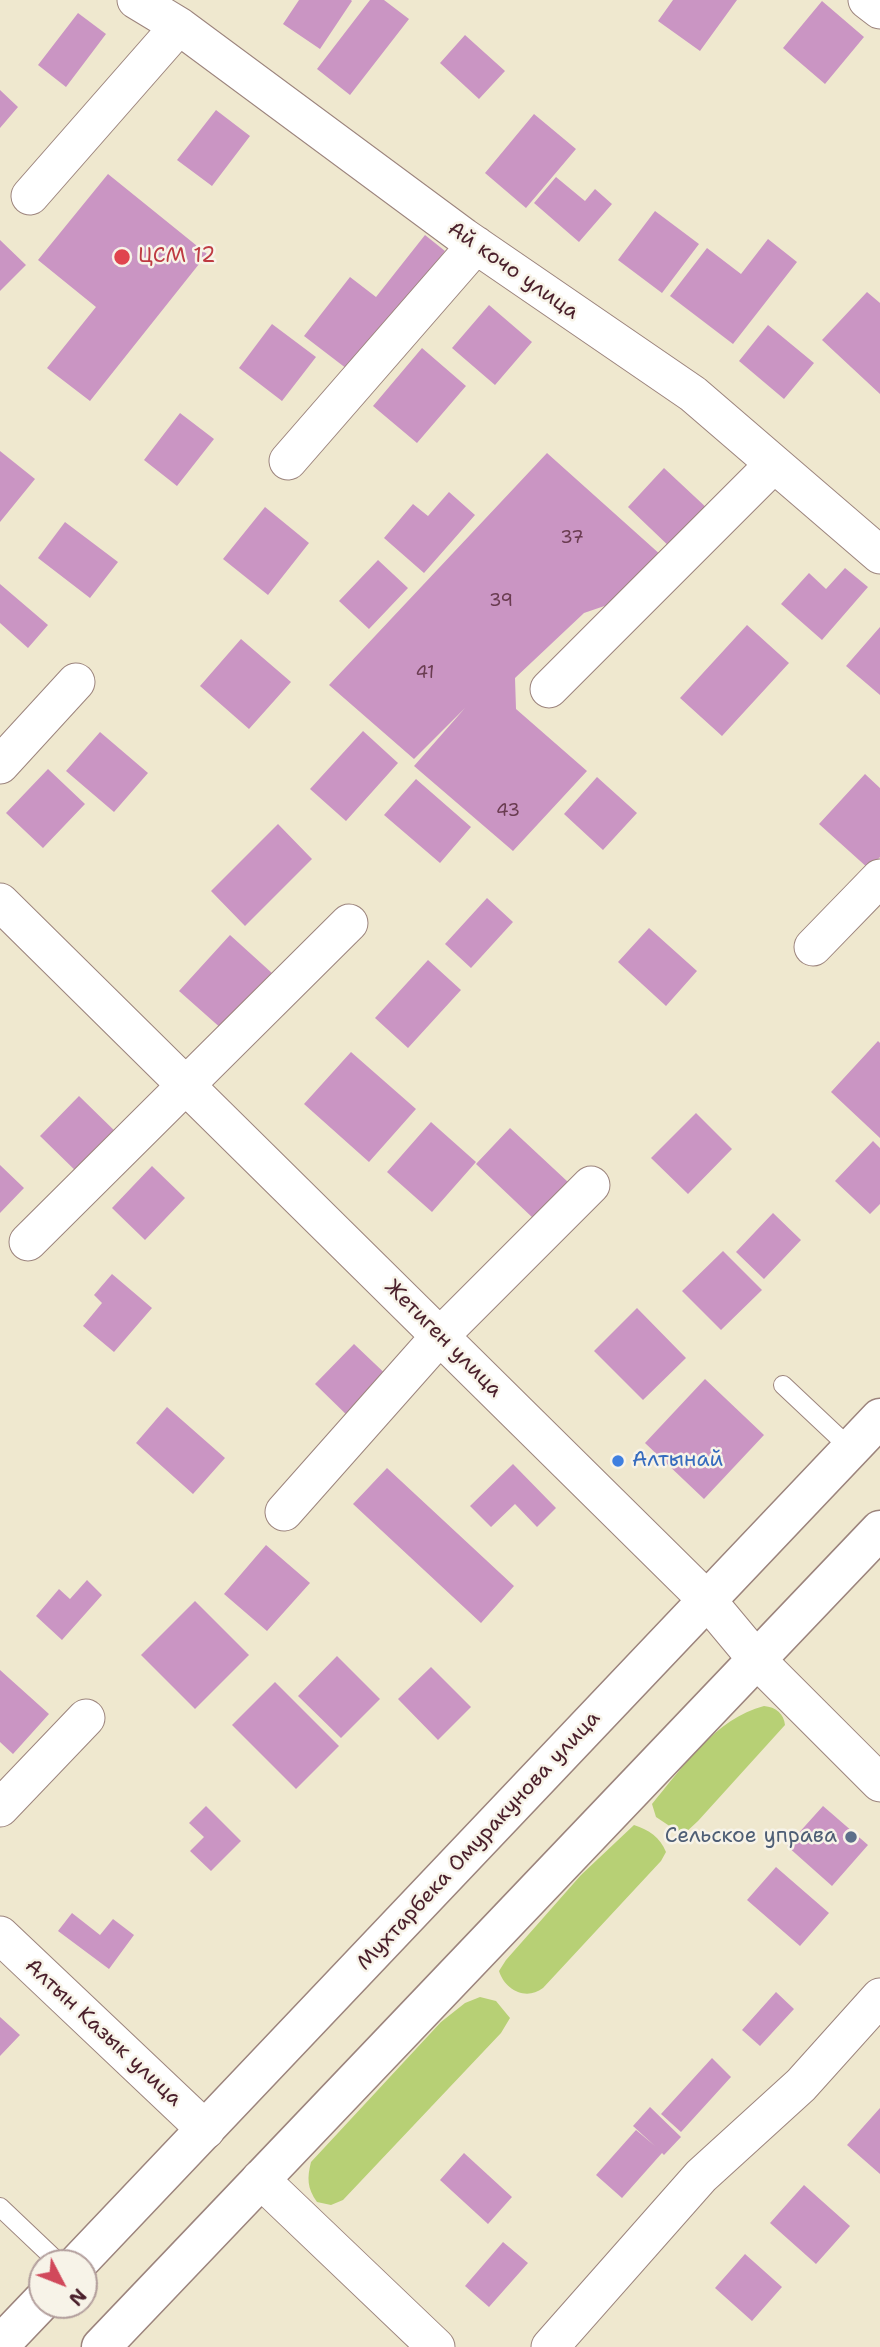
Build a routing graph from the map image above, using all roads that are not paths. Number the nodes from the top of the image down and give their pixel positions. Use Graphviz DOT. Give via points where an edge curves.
graph roads {
  1 [pos="136,0"];
  2 [pos="867,0"];
  3 [pos="880,10"];
  4 [pos="179,26"];
  5 [pos="30,196"];
  6 [pos="476,245"];
  7 [pos="288,461"];
  8 [pos="774,464"];
  9 [pos="880,555"];
  10 [pos="76,682"];
  11 [pos="549,689"];
  12 [pos="0,765"];
  13 [pos="880,878"];
  14 [pos="0,902"];
  15 [pos="349,923"];
  16 [pos="813,947"];
  17 [pos="187,1086"];
  18 [pos="591,1185"];
  19 [pos="28,1242"];
  20 [pos="440,1336"];
  21 [pos="783,1385"];
  22 [pos="880,1418"];
  23 [pos="851,1449"];
  24 [pos="284,1512"];
  25 [pos="880,1530"];
  26 [pos="707,1600"];
  27 [pos="757,1660"];
  28 [pos="86,1718"];
  29 [pos="880,1783"];
  30 [pos="0,1808"];
  31 [pos="0,1935"];
  32 [pos="880,1997"];
  33 [pos="206,2130"];
  34 [pos="260,2179"];
  35 [pos="0,2207"];
  36 [pos="44,2249"];
  37 [pos="91,2249"];
  38 [pos="28,2316"];
  39 [pos="0,2345"];
  40 [pos="101,2347"];
  41 [pos="436,2347"];
  42 [pos="550,2347"];
  1 -- 4 [label="street, Ай кочо улица"];
  2 -- 3 [label="street"];
  4 -- 5 [label="street"];
  4 -- 6 [label="street, Ай кочо улица"];
  6 -- 7 [label="street"];
  6 -- 8 [label="street, Ай кочо улица" via="693,394"];
  8 -- 9 [label="street, Ай кочо улица"];
  8 -- 11 [label="street"];
  10 -- 12 [label="street"];
  13 -- 16 [label="street"];
  14 -- 17 [label="street, Жетиген улица"];
  15 -- 17 [label="street"];
  17 -- 19 [label="street"];
  17 -- 20 [label="street, Жетиген улица"];
  18 -- 20 [label="street"];
  20 -- 24 [label="street"];
  20 -- 26 [label="street, Жетиген улица"];
  21 -- 23 [label="lane"];
  22 -- 23 [label="main road, Мухтарбека Омуракунова улица"];
  23 -- 26 [label="main road, Мухтарбека Омуракунова улица"];
  25 -- 27 [label="main road"];
  26 -- 27 [label="street, Жетиген улица"];
  26 -- 33 [label="main road, Мухтарбека Омуракунова улица"];
  27 -- 29 [label="street, Жетиген улица"];
  27 -- 34 [label="main road"];
  28 -- 30 [label="street"];
  31 -- 33 [label="street, Алтын Казык улица"];
  32 -- 42 [label="street" via="802,2085 701,2176"];
  33 -- 37 [label="main road, Мухтарбека Омуракунова улица"];
  34 -- 40 [label="main road"];
  34 -- 41 [label="street"];
  35 -- 36 [label="lane"];
  38 -- 39 [label="main road"];
}
